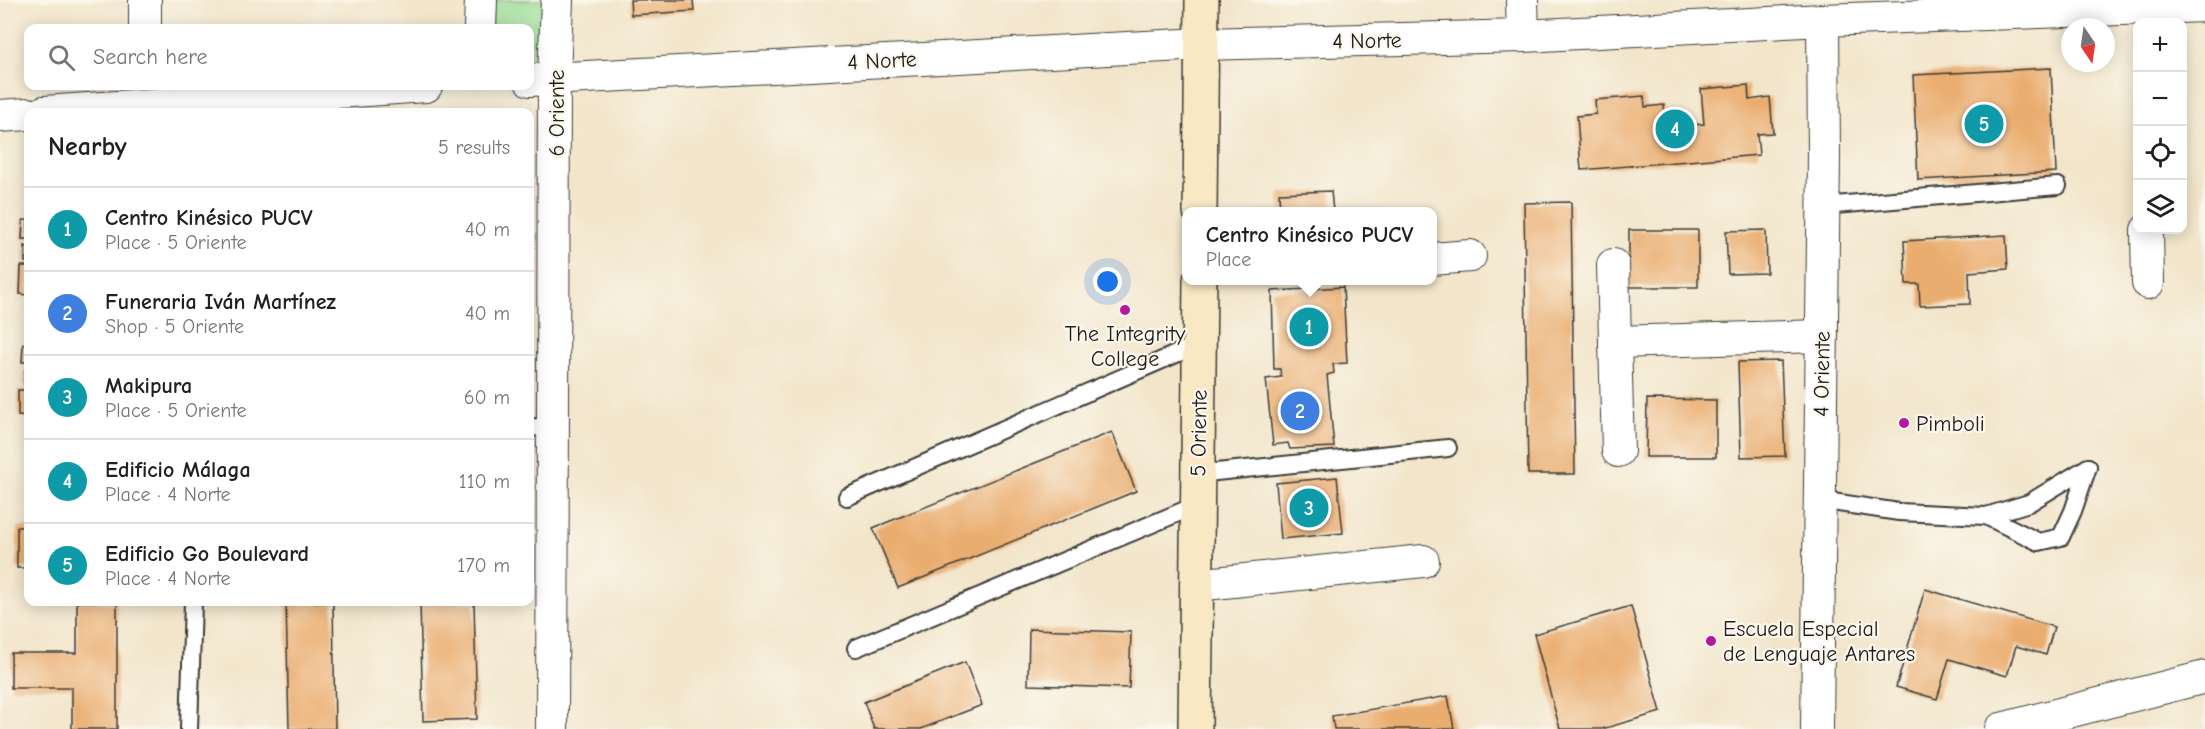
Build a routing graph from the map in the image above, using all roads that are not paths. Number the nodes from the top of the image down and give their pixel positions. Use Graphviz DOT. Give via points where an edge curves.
graph roads {
  1 [pos="145,0"];
  2 [pos="481,0"];
  3 [pos="557,0"];
  4 [pos="1202,0"];
  5 [pos="1522,0"];
  6 [pos="2205,6"];
  7 [pos="2157,15"];
  8 [pos="1823,20"];
  9 [pos="145,24"];
  10 [pos="480,24"];
  11 [pos="1523,36"];
  12 [pos="1202,44"];
  13 [pos="542,79"];
  14 [pos="401,90"];
  15 [pos="141,101"];
  16 [pos="326,102"];
  17 [pos="79,108"];
  18 [pos="24,114"];
  19 [pos="0,116"];
  20 [pos="2058,186"];
  21 [pos="1823,206"];
  22 [pos="1200,207"];
  23 [pos="2147,234"];
  24 [pos="1470,256"];
  25 [pos="1437,259"];
  26 [pos="1613,266"];
  27 [pos="2148,284"];
  28 [pos="1200,285"];
  29 [pos="1822,336"];
  30 [pos="1615,342"];
  31 [pos="1199,344"];
  32 [pos="542,427"];
  33 [pos="1448,448"];
  34 [pos="1618,452"];
  35 [pos="1197,490"];
  36 [pos="847,497"];
  37 [pos="1819,500"];
  38 [pos="1986,516"];
  39 [pos="1423,561"];
  40 [pos="1196,585"];
  41 [pos="193,606"];
  42 [pos="856,648"];
  43 [pos="2205,677"];
  44 [pos="2111,716"];
  45 [pos="189,729"];
  46 [pos="552,729"];
  47 [pos="1195,729"];
  48 [pos="1817,729"];
  49 [pos="2001,729"];
  1 -- 9 [label="street"];
  2 -- 10 [label="street"];
  3 -- 13 [label="street, 6 Oriente"];
  4 -- 12 [label="main road"];
  5 -- 11 [label="street"];
  6 -- 7 [label="street, 4 Norte"];
  7 -- 8 [label="street, 4 Norte"];
  8 -- 11 [label="street, 4 Norte"];
  8 -- 21 [label="street, 4 Oriente"];
  11 -- 12 [label="street, 4 Norte"];
  12 -- 13 [label="street, 4 Norte"];
  12 -- 22 [label="main road"];
  13 -- 32 [label="street, 6 Oriente"];
  14 -- 16 [label="street"];
  15 -- 16 [label="street"];
  15 -- 17 [label="street"];
  18 -- 19 [label="street"];
  20 -- 21 [label="lane"];
  21 -- 29 [label="street, 4 Oriente"];
  23 -- 27 [label="street"];
  24 -- 25 [label="street"];
  26 -- 30 [label="street"];
  28 -- 31 [label="main road, 5 Oriente"];
  29 -- 30 [label="street"];
  29 -- 37 [label="street, 4 Oriente"];
  30 -- 34 [label="street"];
  31 -- 35 [label="main road, 5 Oriente"];
  31 -- 36 [label="lane"];
  32 -- 46 [label="street, 6 Oriente"];
  33 -- 35 [label="lane"];
  35 -- 40 [label="main road, 5 Oriente"];
  35 -- 42 [label="lane"];
  37 -- 38 [label="lane" via="1899,512"];
  37 -- 48 [label="street, 4 Oriente"];
  38 -- 38 [label="lane" via="2039,542 2061,537 2088,468 2029,503"];
  39 -- 40 [label="street"];
  40 -- 47 [label="main road, 5 Oriente"];
  41 -- 45 [label="lane"];
  43 -- 44 [label="street"];
  44 -- 49 [label="street"];
}
